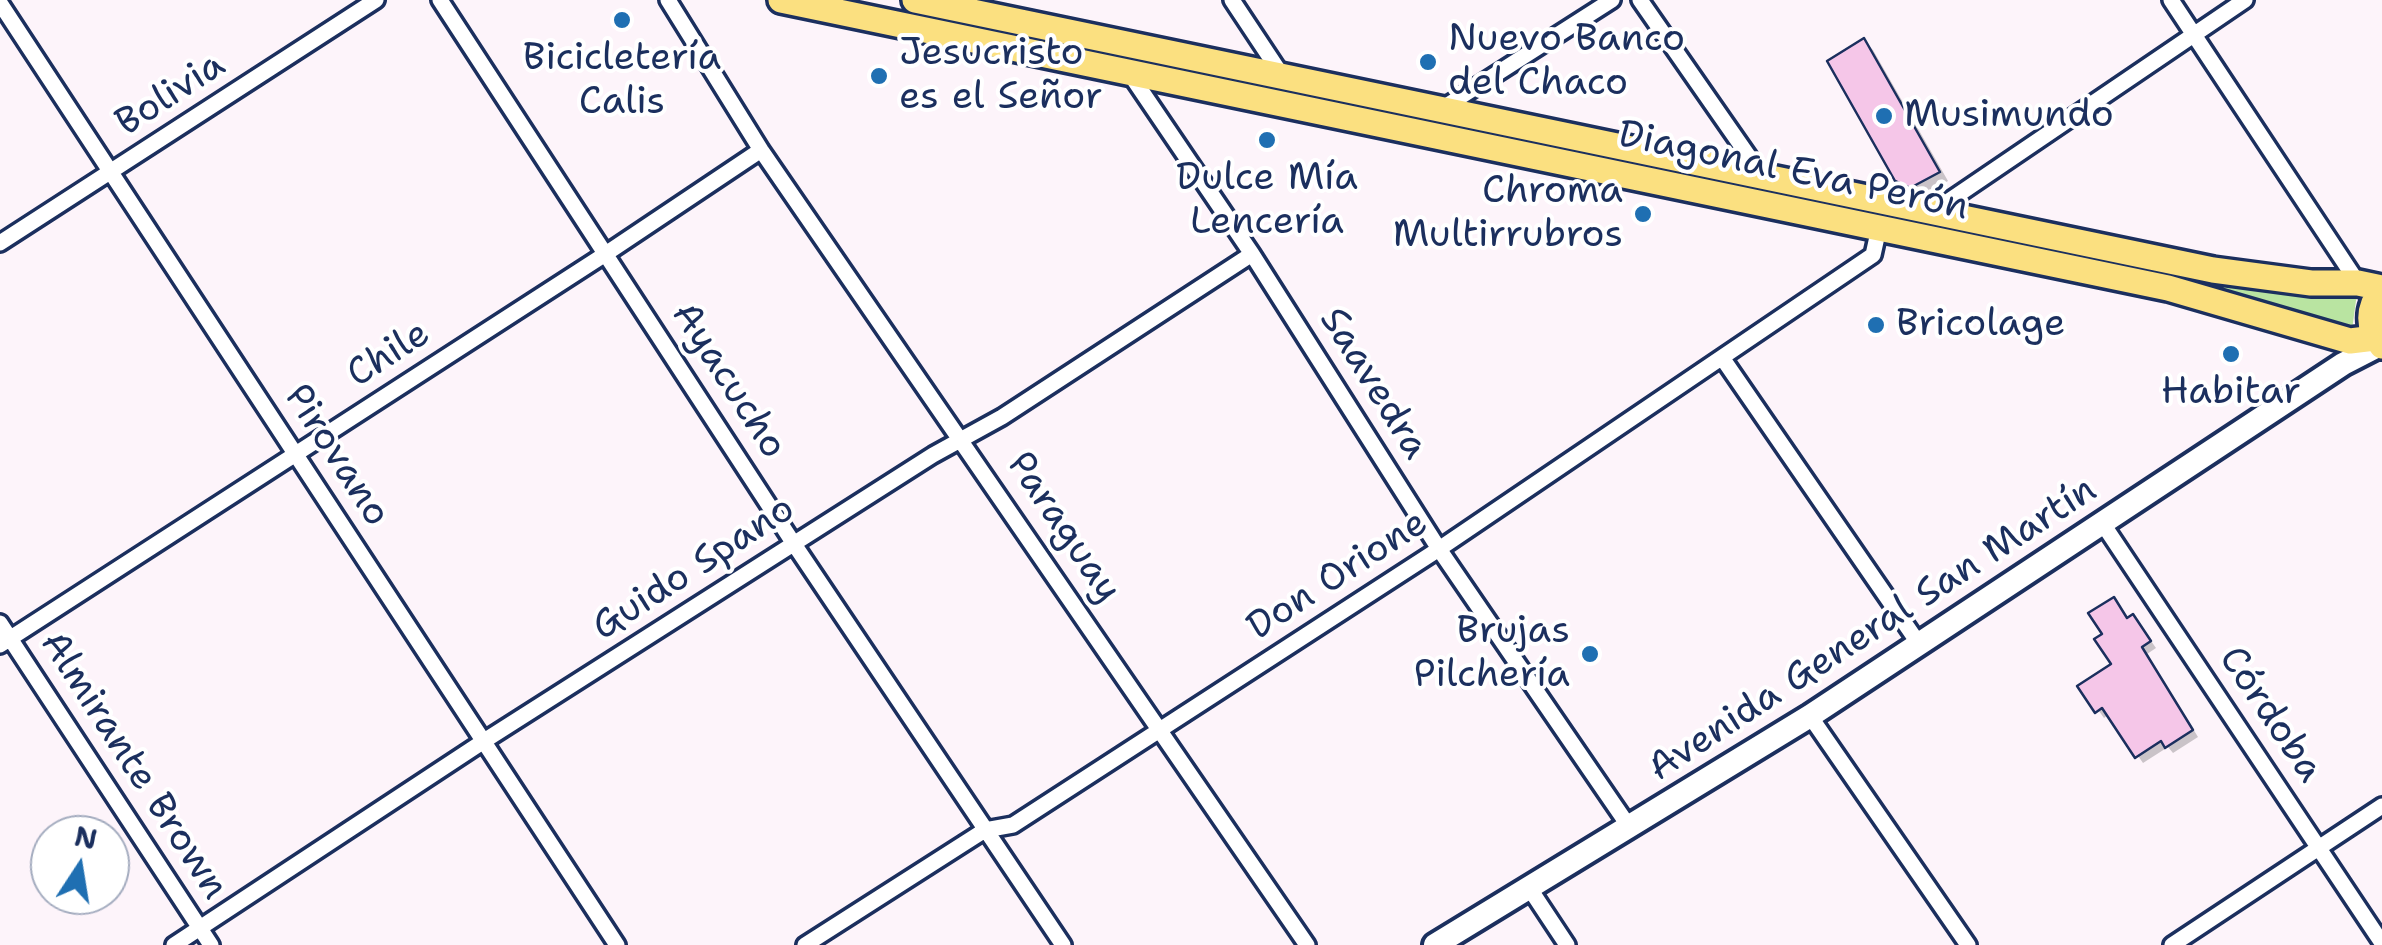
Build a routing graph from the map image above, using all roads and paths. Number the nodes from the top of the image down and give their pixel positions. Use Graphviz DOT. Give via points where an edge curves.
graph roads {
  1 [pos="376,0"];
  2 [pos="440,0"];
  3 [pos="668,0"];
  4 [pos="781,0"];
  5 [pos="914,0"];
  6 [pos="1232,0"];
  7 [pos="1612,0"];
  8 [pos="1640,0"];
  9 [pos="2171,0"];
  10 [pos="2245,0"];
  11 [pos="0,3"];
  12 [pos="982,6"];
  13 [pos="2192,34"];
  14 [pos="1130,74"];
  15 [pos="1283,77"];
  16 [pos="1442,109"];
  17 [pos="761,150"];
  18 [pos="112,172"];
  19 [pos="1763,177"];
  20 [pos="1932,212"];
  21 [pos="1879,228"];
  22 [pos="0,243"];
  23 [pos="607,253"];
  24 [pos="1252,254"];
  25 [pos="2374,287"];
  26 [pos="2367,342"];
  27 [pos="1724,358"];
  28 [pos="962,438"];
  29 [pos="296,454"];
  30 [pos="2103,524"];
  31 [pos="794,544"];
  32 [pos="1439,549"];
  33 [pos="0,624"];
  34 [pos="5,642"];
  35 [pos="1919,644"];
  36 [pos="1810,716"];
  37 [pos="1162,730"];
  38 [pos="484,742"];
  39 [pos="2382,806"];
  40 [pos="1630,828"];
  41 [pos="985,830"];
  42 [pos="2320,846"];
  43 [pos="1528,886"];
  44 [pos="200,928"];
  45 [pos="2382,944"];
  46 [pos="174,945"];
  47 [pos="211,945"];
  48 [pos="617,945"];
  49 [pos="805,945"];
  50 [pos="1064,945"];
  51 [pos="1307,945"];
  52 [pos="1435,945"];
  53 [pos="1567,945"];
  54 [pos="1968,945"];
  55 [pos="2172,945"];
  1 -- 18 [label="street, Bolivia"];
  2 -- 23 [label="street, Ayacucho"];
  3 -- 17 [label="street, Paraguay"];
  4 -- 14 [label="main road, Diagonal Eva Perón"];
  5 -- 12 [label="main road, Diagonal Eva Perón"];
  6 -- 15 [label="street"];
  7 -- 16 [label="street"];
  8 -- 19 [label="street"];
  9 -- 13 [label="street"];
  10 -- 13 [label="street"];
  11 -- 18 [label="street, Pirovano"];
  12 -- 15 [label="main road, Diagonal Eva Perón"];
  13 -- 20 [label="street"];
  13 -- 25 [label="street"];
  14 -- 21 [label="main road, Diagonal Eva Perón"];
  14 -- 24 [label="street, Saavedra"];
  15 -- 16 [label="main road, Diagonal Eva Perón"];
  16 -- 19 [label="main road, Diagonal Eva Perón"];
  17 -- 23 [label="street, Chile"];
  17 -- 28 [label="street, Paraguay"];
  18 -- 22 [label="street, Bolivia"];
  18 -- 29 [label="street, Pirovano"];
  19 -- 20 [label="main road, Diagonal Eva Perón"];
  20 -- 25 [label="main road, Diagonal Eva Perón" via="2213,270"];
  21 -- 26 [label="main road, Diagonal Eva Perón" via="2168,288"];
  21 -- 27 [label="street, Don Orione" via="1873,255"];
  23 -- 29 [label="street, Chile"];
  23 -- 31 [label="street, Ayacucho"];
  24 -- 28 [label="street, Guido Spano"];
  24 -- 32 [label="street, Saavedra"];
  25 -- 26 [label="main road"];
  26 -- 30 [label="street, Avenida General San Martín"];
  27 -- 32 [label="street, Don Orione"];
  27 -- 35 [label="street"];
  28 -- 31 [label="street, Guido Spano"];
  28 -- 37 [label="street, Paraguay"];
  29 -- 34 [label="street, Chile"];
  29 -- 38 [label="street, Pirovano"];
  30 -- 35 [label="street, Avenida General San Martín"];
  30 -- 42 [label="street, Córdoba"];
  31 -- 38 [label="street, Guido Spano"];
  31 -- 41 [label="street, Ayacucho"];
  32 -- 37 [label="street, Don Orione"];
  32 -- 40 [label="street, Saavedra"];
  33 -- 34 [label="street, Almirante Brown"];
  34 -- 44 [label="street, Almirante Brown"];
  35 -- 36 [label="street, Avenida General San Martín"];
  36 -- 40 [label="street, Avenida General San Martín"];
  36 -- 54 [label="street"];
  37 -- 41 [label="street, Don Orione" via="1013,825"];
  37 -- 51 [label="street, Paraguay"];
  38 -- 44 [label="street, Guido Spano"];
  38 -- 48 [label="street, Pirovano"];
  39 -- 42 [label="street"];
  40 -- 43 [label="street, Avenida General San Martín"];
  41 -- 49 [label="street, Don Orione"];
  41 -- 50 [label="street, Ayacucho"];
  42 -- 45 [label="street, Córdoba"];
  42 -- 55 [label="street"];
  43 -- 52 [label="street, Avenida General San Martín"];
  43 -- 53 [label="street"];
  44 -- 46 [label="street, Guido Spano"];
  44 -- 47 [label="street, Almirante Brown"];
}
